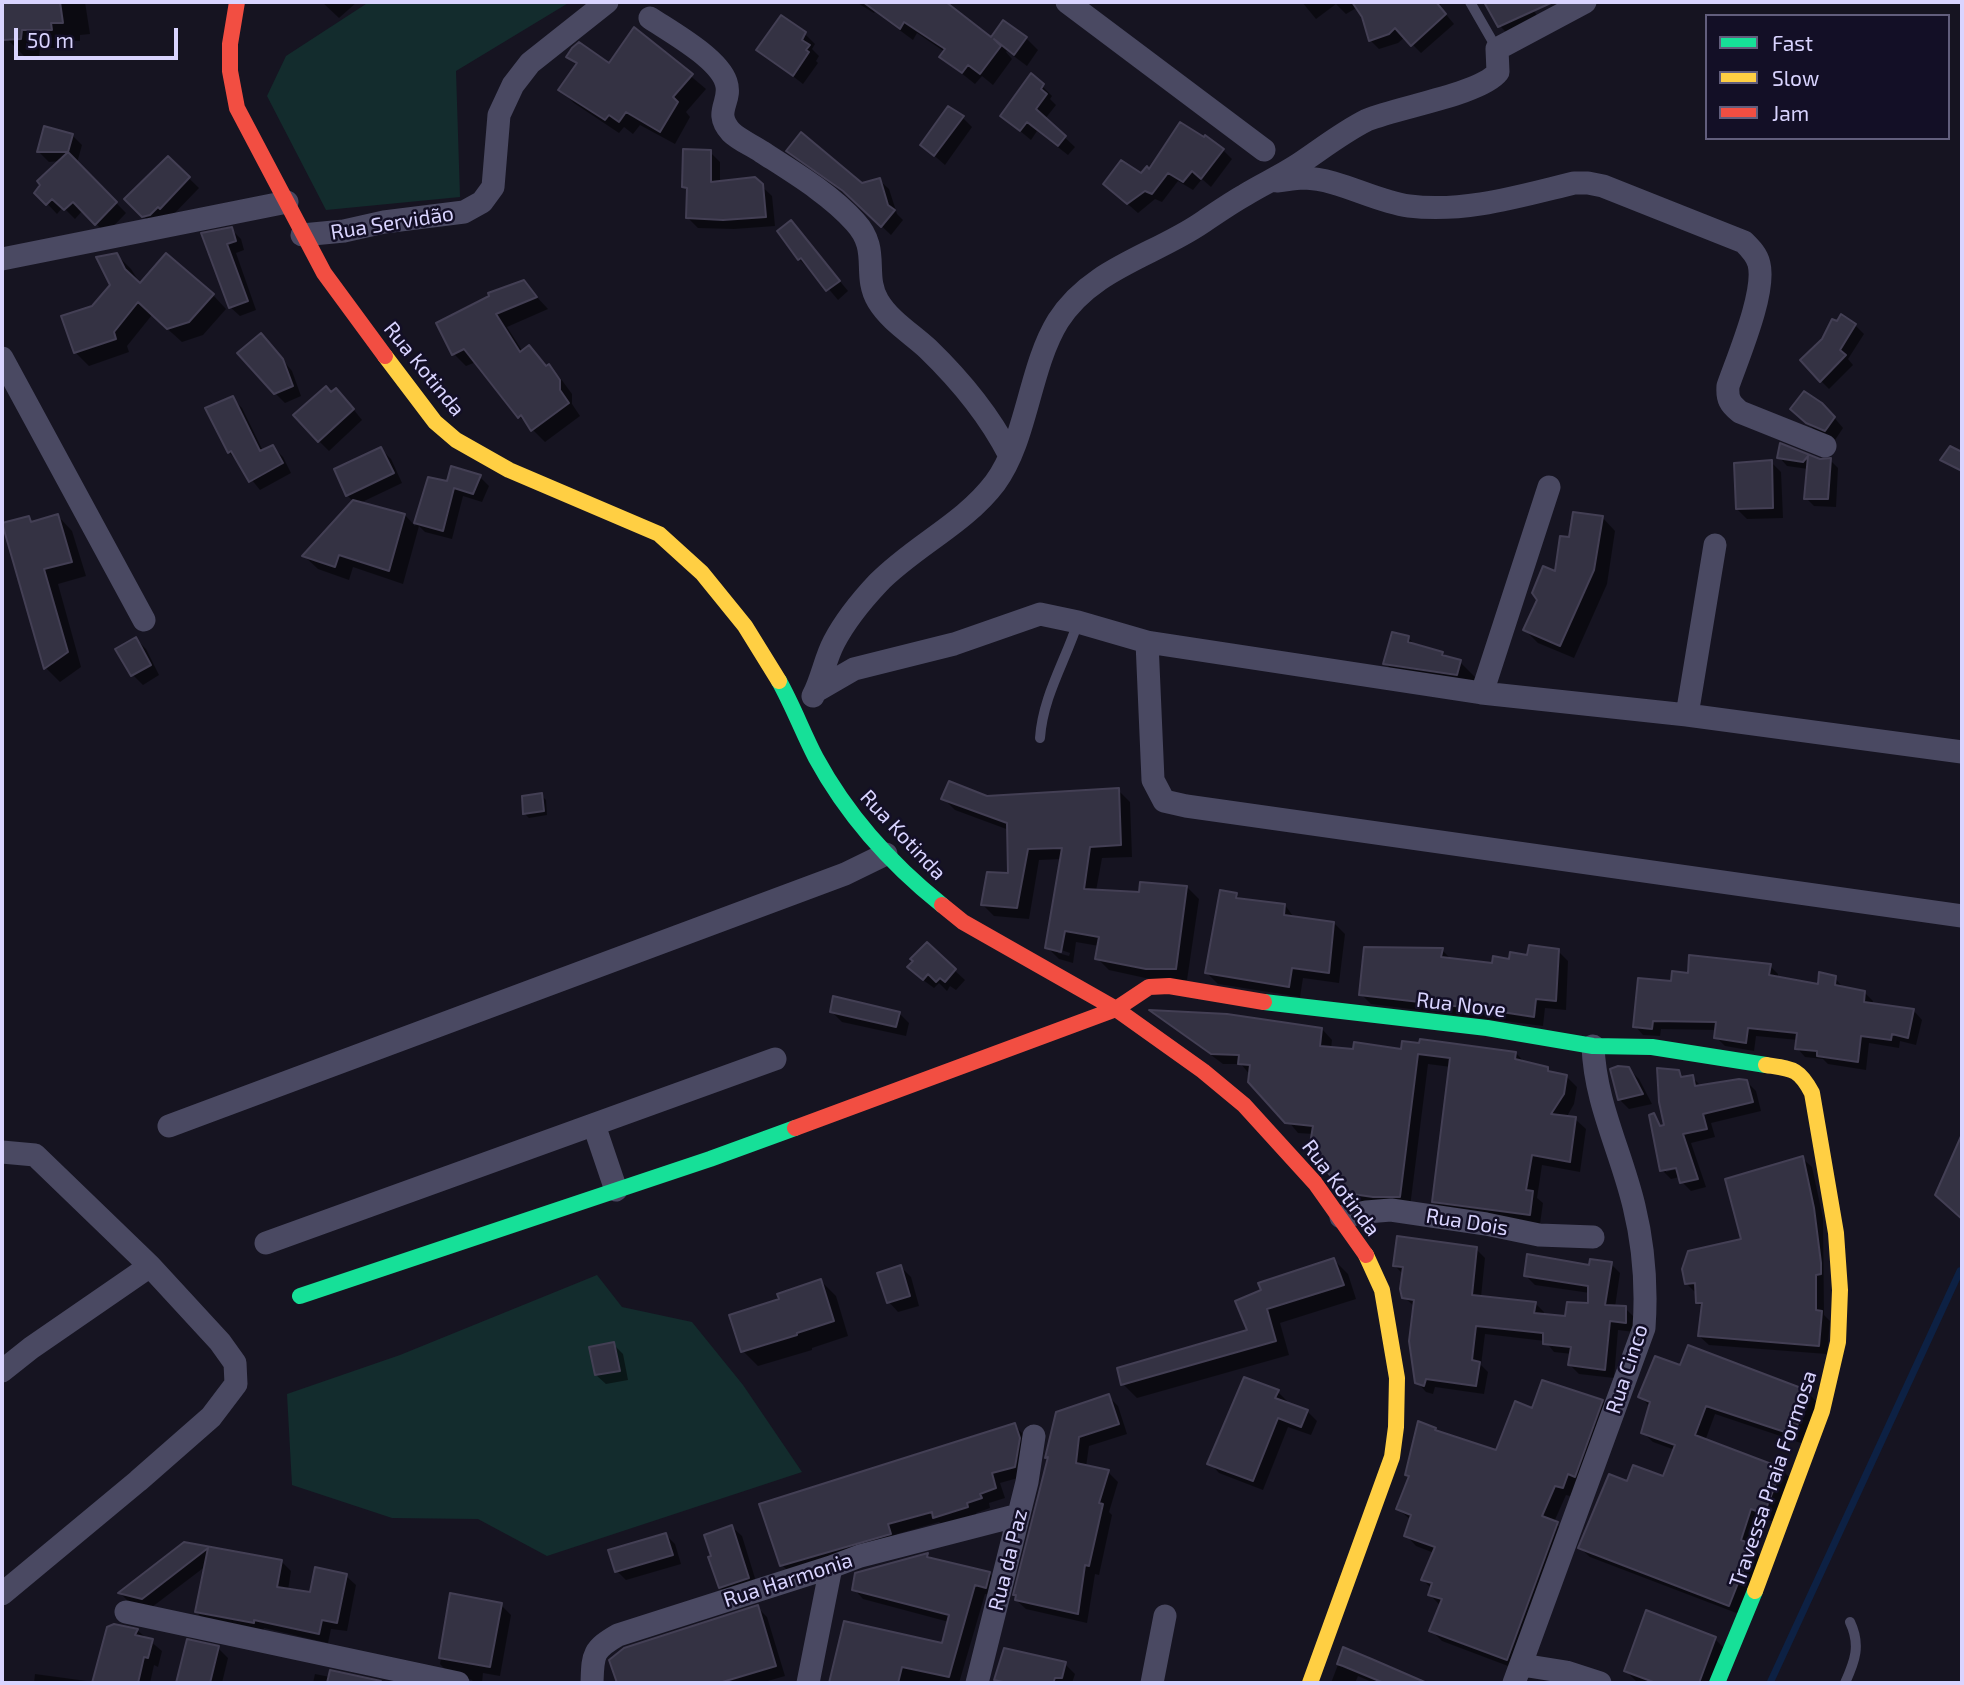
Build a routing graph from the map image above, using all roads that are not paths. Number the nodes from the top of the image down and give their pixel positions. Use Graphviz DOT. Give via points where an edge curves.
graph roads {
  1 [pos="237,2"];
  2 [pos="607,2"];
  3 [pos="1067,2"];
  4 [pos="1471,2"];
  5 [pos="1585,2"];
  6 [pos="650,18"];
  7 [pos="1497,49"];
  8 [pos="1264,150"];
  9 [pos="1267,183"];
  10 [pos="286,202"];
  11 [pos="302,235"];
  12 [pos="2,259"];
  13 [pos="2,358"];
  14 [pos="1825,446"];
  15 [pos="1009,454"];
  16 [pos="1549,487"];
  17 [pos="1715,545"];
  18 [pos="144,620"];
  19 [pos="1078,622"];
  20 [pos="1147,642"];
  21 [pos="816,691"];
  22 [pos="1482,693"];
  23 [pos="1687,715"];
  24 [pos="800,723"];
  25 [pos="1040,738"];
  26 [pos="1962,752"];
  27 [pos="886,854"];
  28 [pos="1962,916"];
  29 [pos="1116,1009"];
  30 [pos="1593,1046"];
  31 [pos="775,1059"];
  32 [pos="1804,1078"];
  33 [pos="169,1125"];
  34 [pos="594,1125"];
  35 [pos="2,1152"];
  36 [pos="616,1190"];
  37 [pos="1341,1217"];
  38 [pos="1593,1237"];
  39 [pos="266,1243"];
  40 [pos="150,1266"];
  41 [pos="300,1296"];
  42 [pos="2,1371"];
  43 [pos="1034,1436"];
  44 [pos="1019,1515"];
  45 [pos="831,1567"];
  46 [pos="2,1594"];
  47 [pos="126,1612"];
  48 [pos="1165,1616"];
  49 [pos="1850,1622"];
  50 [pos="1518,1674"];
  51 [pos="385,1676"];
  52 [pos="458,1683"];
  53 [pos="592,1683"];
  54 [pos="808,1683"];
  55 [pos="977,1683"];
  56 [pos="1152,1683"];
  57 [pos="1310,1683"];
  58 [pos="1600,1683"];
  59 [pos="1717,1683"];
  60 [pos="1845,1683"];
  1 -- 10 [label="street, Rua Kotinda" via="230,44 237,108"];
  2 -- 11 [label="street, Rua Servidão" via="530,63 513,85 499,115 493,187 482,202 464,212"];
  3 -- 8 [label="street"];
  4 -- 7 [label="lane"];
  5 -- 7 [label="street"];
  6 -- 15 [label="street" via="718,68 728,92 721,115 734,135 793,173 855,222 871,251 873,292 880,304 947,369 996,429"];
  7 -- 9 [label="street" via="1498,72 1485,83 1367,120"];
  9 -- 14 [label="street" via="1304,178 1406,205 1446,208 1588,183 1744,242 1760,266 1760,286 1727,396 1740,412"];
  9 -- 15 [label="street" via="1086,288 1050,336"];
  10 -- 11 [label="street, Rua Kotinda"];
  10 -- 12 [label="street"];
  11 -- 24 [label="street, Rua Kotinda" via="358,321 435,422 456,440 509,470 659,534 702,573 745,626"];
  13 -- 18 [label="street"];
  15 -- 21 [label="street" via="1004,469 980,500 902,561 851,615 834,642"];
  16 -- 22 [label="street"];
  17 -- 23 [label="street"];
  19 -- 20 [label="street"];
  19 -- 21 [label="street" via="1040,614 954,644 854,669"];
  19 -- 25 [label="lane" via="1052,681"];
  20 -- 22 [label="street"];
  20 -- 28 [label="street" via="1153,780 1164,801"];
  21 -- 24 [label="street"];
  22 -- 23 [label="street"];
  23 -- 26 [label="street"];
  24 -- 27 [label="street, Rua Kotinda" via="842,800"];
  27 -- 29 [label="street, Rua Kotinda" via="963,922"];
  27 -- 33 [label="street" via="845,874"];
  29 -- 30 [label="street, Rua Nove" via="1149,987 1169,986"];
  29 -- 36 [label="street, Rua Nove"];
  29 -- 37 [label="street, Rua Kotinda" via="1244,1105"];
  30 -- 32 [label="street, Rua Nove" via="1652,1048 1769,1064 1794,1069"];
  30 -- 50 [label="street, Rua Cinco" via="1600,1099 1634,1204 1642,1245 1644,1328"];
  31 -- 34 [label="street"];
  32 -- 59 [label="street, Travessa Praia Formosa" via="1812,1093 1841,1266 1835,1366 1824,1409"];
  34 -- 36 [label="street"];
  34 -- 39 [label="street"];
  35 -- 40 [label="street" via="35,1156"];
  36 -- 41 [label="street, Rua Nove"];
  37 -- 38 [label="street, Rua Dois" via="1391,1210 1539,1235"];
  37 -- 57 [label="street, Rua Kotinda" via="1382,1290 1398,1378 1396,1427 1392,1457"];
  40 -- 42 [label="street"];
  40 -- 46 [label="street" via="220,1342 235,1363 236,1384 200,1426"];
  43 -- 44 [label="street, Rua da Paz"];
  44 -- 45 [label="street, Rua Harmonia"];
  44 -- 55 [label="street, Rua da Paz"];
  45 -- 53 [label="street, Rua Harmonia" via="618,1635 599,1646 593,1658"];
  45 -- 54 [label="street"];
  47 -- 51 [label="street"];
  48 -- 56 [label="street"];
  49 -- 60 [label="lane" via="1858,1647"];
  50 -- 58 [label="street" via="1566,1672"];
  51 -- 52 [label="street"];
}
